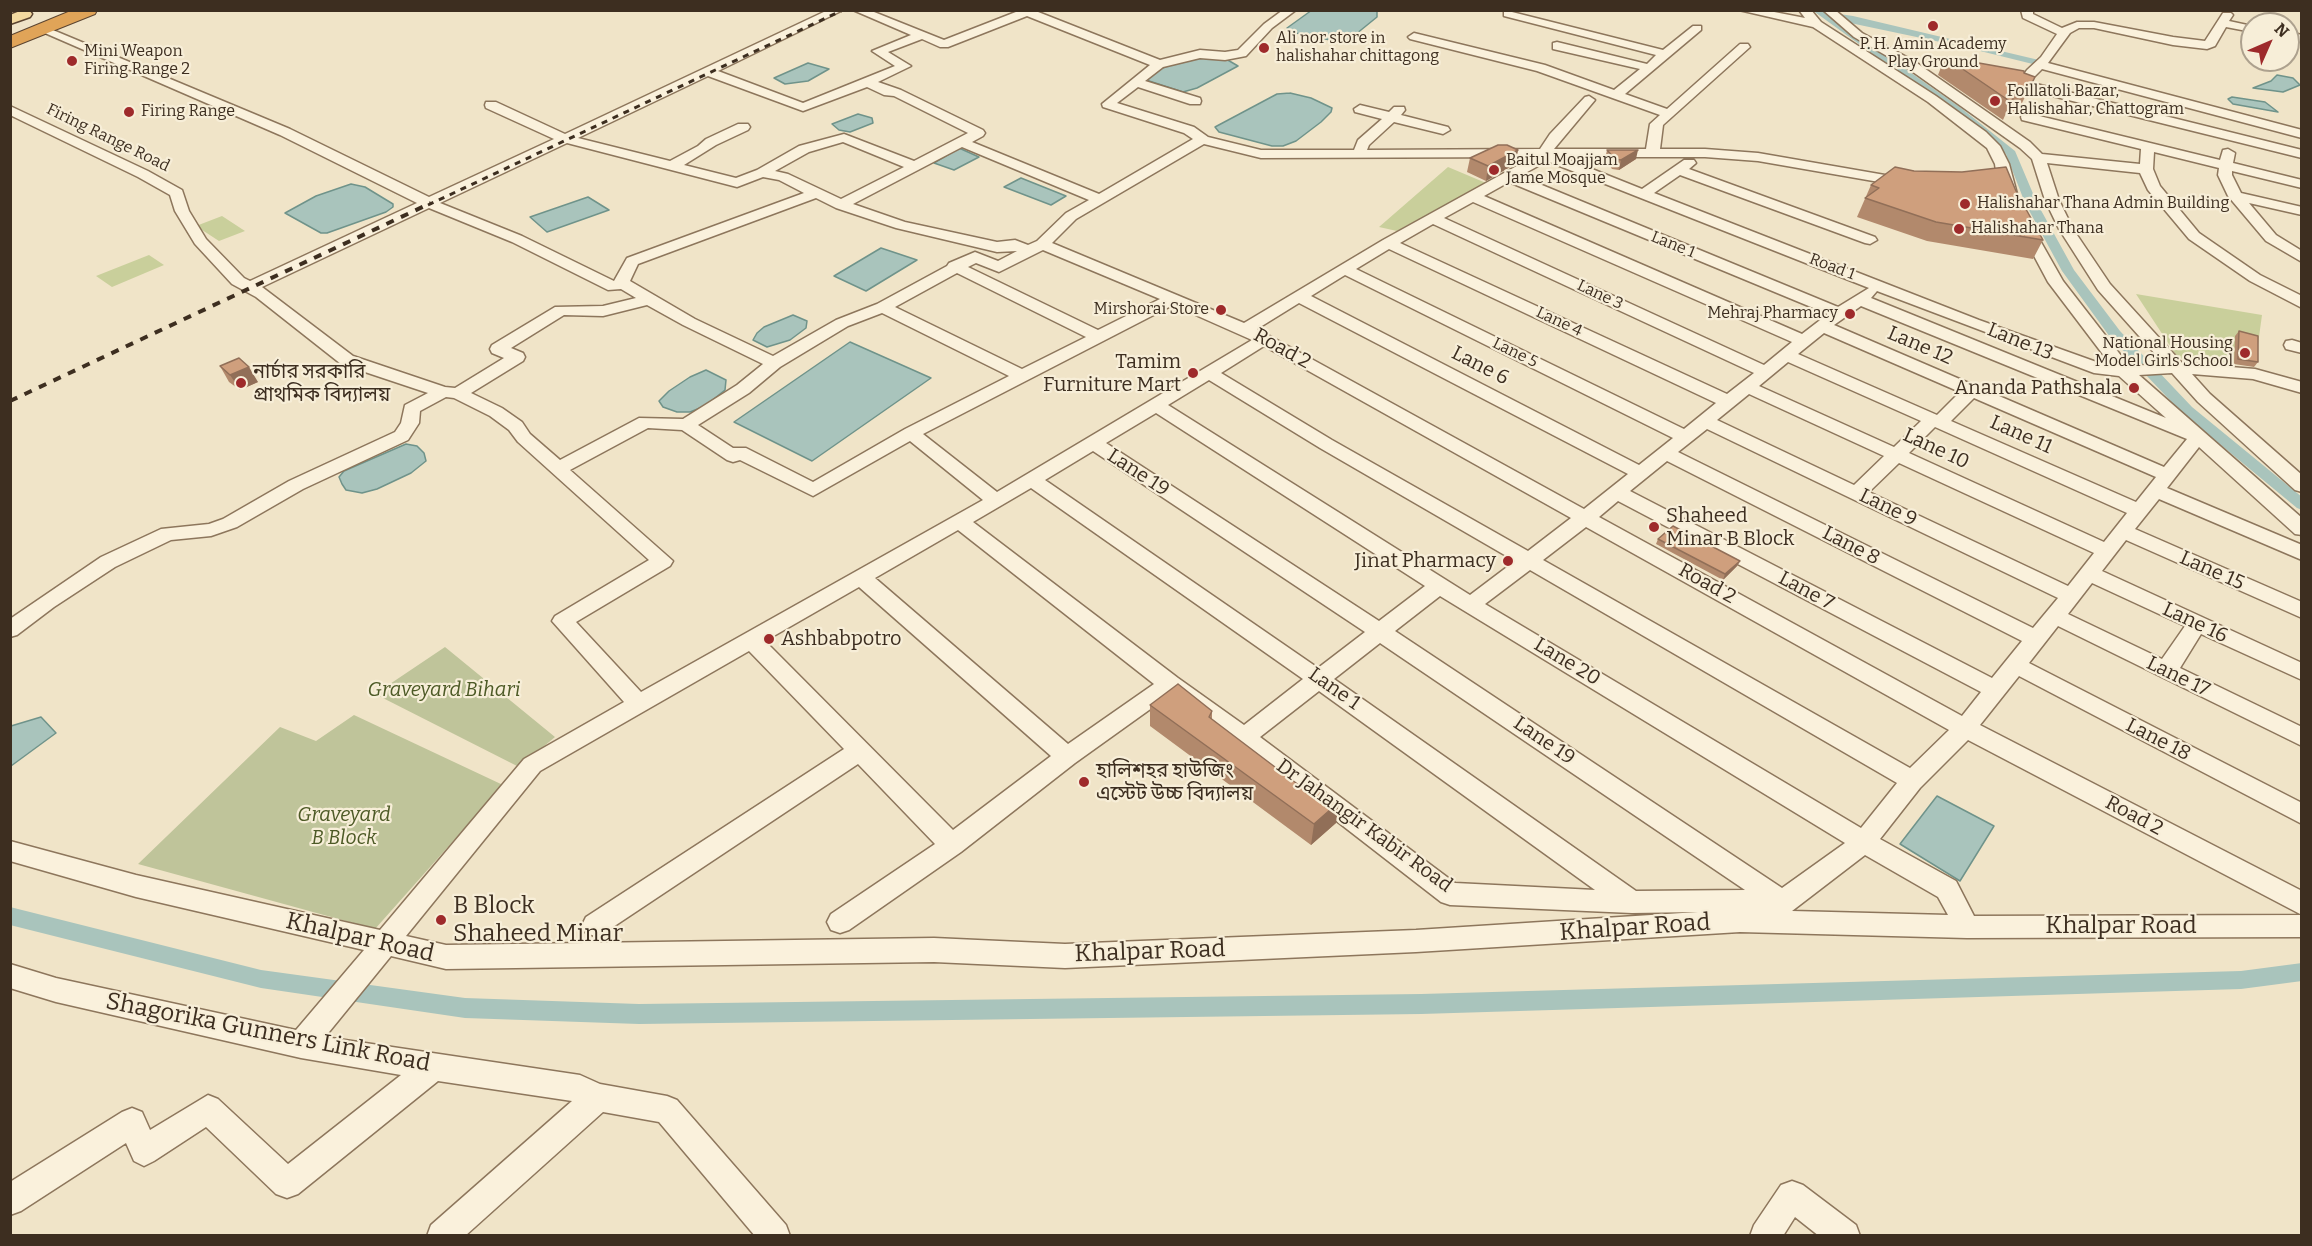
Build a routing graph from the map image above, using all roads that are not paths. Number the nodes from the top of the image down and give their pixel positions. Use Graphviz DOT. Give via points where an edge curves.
graph roads {
  1 [pos="838,10"];
  2 [pos="858,10"];
  3 [pos="1291,10"];
  4 [pos="1744,10"];
  5 [pos="1804,10"];
  6 [pos="2027,10"];
  7 [pos="1027,11"];
  8 [pos="84,12"];
  9 [pos="1830,12"];
  10 [pos="1508,14"];
  11 [pos="30,20"];
  12 [pos="1817,24"];
  13 [pos="2240,25"];
  14 [pos="1697,27"];
  15 [pos="2063,32"];
  16 [pos="920,36"];
  17 [pos="1414,37"];
  18 [pos="11,39"];
  19 [pos="1557,46"];
  20 [pos="1744,47"];
  21 [pos="1665,54"];
  22 [pos="2042,63"];
  23 [pos="1159,64"];
  24 [pos="1908,64"];
  25 [pos="1883,66"];
  26 [pos="1650,68"];
  27 [pos="1943,69"];
  28 [pos="708,72"];
  29 [pos="1987,77"];
  30 [pos="868,82"];
  31 [pos="1137,83"];
  32 [pos="2020,83"];
  33 [pos="1616,95"];
  34 [pos="1589,100"];
  35 [pos="491,105"];
  36 [pos="1402,107"];
  37 [pos="1360,109"];
  38 [pos="10,110"];
  39 [pos="1667,113"];
  40 [pos="1176,115"];
  41 [pos="2027,117"];
  42 [pos="1391,118"];
  43 [pos="743,127"];
  44 [pos="1443,130"];
  45 [pos="2097,134"];
  46 [pos="2301,134"];
  47 [pos="2230,137"];
  48 [pos="564,138"];
  49 [pos="1203,140"];
  50 [pos="961,142"];
  51 [pos="2148,147"];
  52 [pos="1653,152"];
  53 [pos="1359,153"];
  54 [pos="1705,153"];
  55 [pos="1545,154"];
  56 [pos="2301,154"];
  57 [pos="2038,158"];
  58 [pos="673,165"];
  59 [pos="914,166"];
  60 [pos="2226,166"];
  61 [pos="2146,169"];
  62 [pos="1679,170"];
  63 [pos="762,173"];
  64 [pos="1507,176"];
  65 [pos="1918,183"];
  66 [pos="2301,184"];
  67 [pos="816,193"];
  68 [pos="1645,193"];
  69 [pos="1472,196"];
  70 [pos="2235,196"];
  71 [pos="1102,200"];
  72 [pos="429,202"];
  73 [pos="841,205"];
  74 [pos="2301,211"];
  75 [pos="1433,219"];
  76 [pos="1870,240"];
  77 [pos="1388,243"];
  78 [pos="1042,244"];
  79 [pos="1028,251"];
  80 [pos="2301,258"];
  81 [pos="954,266"];
  82 [pos="1344,269"];
  83 [pos="621,282"];
  84 [pos="1881,286"];
  85 [pos="250,287"];
  86 [pos="1300,297"];
  87 [pos="1174,298"];
  88 [pos="651,299"];
  89 [pos="1859,299"];
  90 [pos="2301,303"];
  91 [pos="883,307"];
  92 [pos="1839,313"];
  93 [pos="1822,326"];
  94 [pos="1245,329"];
  95 [pos="1099,337"];
  96 [pos="1263,340"];
  97 [pos="1805,341"];
  98 [pos="1787,355"];
  99 [pos="774,363"];
  100 [pos="2175,368"];
  101 [pos="2126,370"];
  102 [pos="1766,372"];
  103 [pos="1209,373"];
  104 [pos="1022,376"];
  105 [pos="1748,387"];
  106 [pos="2301,388"];
  107 [pos="1971,391"];
  108 [pos="450,392"];
  109 [pos="1729,402"];
  110 [pos="1156,405"];
  111 [pos="1705,421"];
  112 [pos="1936,422"];
  113 [pos="686,424"];
  114 [pos="910,434"];
  115 [pos="1686,437"];
  116 [pos="2198,437"];
  117 [pos="1093,443"];
  118 [pos="1665,453"];
  119 [pos="1895,454"];
  120 [pos="558,469"];
  121 [pos="1641,473"];
  122 [pos="1032,480"];
  123 [pos="2162,483"];
  124 [pos="2301,486"];
  125 [pos="1617,492"];
  126 [pos="1856,493"];
  127 [pos="996,501"];
  128 [pos="2139,511"];
  129 [pos="1586,517"];
  130 [pos="960,522"];
  131 [pos="2301,529"];
  132 [pos="2122,531"];
  133 [pos="2107,551"];
  134 [pos="2301,553"];
  135 [pos="1529,561"];
  136 [pos="2089,573"];
  137 [pos="861,577"];
  138 [pos="1439,586"];
  139 [pos="2071,596"];
  140 [pos="1472,604"];
  141 [pos="2301,611"];
  142 [pos="2055,616"];
  143 [pos="2197,624"];
  144 [pos="10,630"];
  145 [pos="1380,632"];
  146 [pos="2036,639"];
  147 [pos="751,640"];
  148 [pos="2015,665"];
  149 [pos="2166,671"];
  150 [pos="2301,672"];
  151 [pos="1320,680"];
  152 [pos="1170,684"];
  153 [pos="1996,690"];
  154 [pos="639,704"];
  155 [pos="1965,728"];
  156 [pos="1244,737"];
  157 [pos="2301,737"];
  158 [pos="858,752"];
  159 [pos="1067,757"];
  160 [pos="1912,781"];
  161 [pos="2301,814"];
  162 [pos="1864,842"];
  163 [pos="952,844"];
  164 [pos="10,851"];
  165 [pos="1783,901"];
  166 [pos="1632,902"];
  167 [pos="2301,904"];
  168 [pos="840,922"];
  169 [pos="1800,923"];
  170 [pos="596,925"];
  171 [pos="2301,926"];
  172 [pos="1968,927"];
  173 [pos="376,952"];
  174 [pos="10,976"];
  175 [pos="302,1045"];
  176 [pos="433,1067"];
  177 [pos="598,1097"];
  178 [pos="10,1200"];
  179 [pos="442,1236"];
  180 [pos="775,1236"];
  181 [pos="1765,1236"];
  182 [pos="1845,1236"];
  1 -- 28 [label="street"];
  2 -- 16 [label="street"];
  3 -- 23 [label="street" via="1268,26 1242,53 1200,54"];
  4 -- 12 [label="street"];
  5 -- 12 [label="street"];
  6 -- 15 [label="street" via="2027,16"];
  7 -- 16 [label="street" via="945,44"];
  7 -- 23 [label="street"];
  8 -- 11 [label="highway"];
  9 -- 24 [label="street" via="1858,35"];
  10 -- 21 [label="street"];
  11 -- 18 [label="highway"];
  11 -- 72 [label="street" via="285,132"];
  12 -- 25 [label="street"];
  13 -- 15 [label="street" via="2225,19 2211,43 2202,45 2094,25 2077,25"];
  14 -- 21 [label="street"];
  15 -- 22 [label="street"];
  16 -- 30 [label="street" via="878,51 905,66"];
  17 -- 33 [label="street" via="1541,68"];
  19 -- 26 [label="street"];
  20 -- 39 [label="street"];
  21 -- 26 [label="street"];
  22 -- 32 [label="street"];
  22 -- 46 [label="street"];
  23 -- 31 [label="street"];
  24 -- 25 [label="street"];
  24 -- 27 [label="street"];
  24 -- 57 [label="street"];
  25 -- 101 [label="street" via="1993,146 2002,164 1997,179 2056,282"];
  26 -- 33 [label="street"];
  28 -- 30 [label="street" via="803,107"];
  28 -- 48 [label="street"];
  29 -- 32 [label="street"];
  30 -- 50 [label="street" via="978,133"];
  31 -- 40 [label="street" via="1195,101"];
  31 -- 40 [label="street" via="1108,104"];
  32 -- 45 [label="street"];
  33 -- 39 [label="street"];
  34 -- 55 [label="street" via="1566,123"];
  35 -- 48 [label="street"];
  36 -- 42 [label="street"];
  37 -- 42 [label="street"];
  38 -- 85 [label="street, Firing Range Road" via="177,193 182,211 200,242 238,281"];
  39 -- 52 [label="street" via="1657,124"];
  40 -- 49 [label="street"];
  41 -- 45 [label="street"];
  42 -- 44 [label="street"];
  42 -- 53 [label="street" via="1363,143"];
  43 -- 58 [label="street"];
  45 -- 47 [label="street"];
  45 -- 51 [label="street"];
  45 -- 57 [label="street"];
  45 -- 61 [label="street"];
  47 -- 56 [label="street"];
  47 -- 60 [label="street"];
  48 -- 58 [label="street"];
  48 -- 72 [label="street"];
  49 -- 53 [label="street" via="1261,154"];
  49 -- 71 [label="street"];
  50 -- 59 [label="street"];
  50 -- 71 [label="street"];
  51 -- 60 [label="street"];
  51 -- 61 [label="street"];
  52 -- 54 [label="street"];
  52 -- 55 [label="street"];
  53 -- 55 [label="street"];
  54 -- 62 [label="street"];
  54 -- 65 [label="street" via="1758,157"];
  55 -- 64 [label="street"];
  55 -- 68 [label="street, Road 1"];
  57 -- 100 [label="street" via="2066,229 2098,278"];
  58 -- 63 [label="street" via="737,183"];
  59 -- 63 [label="street" via="844,138 804,149"];
  59 -- 73 [label="street"];
  60 -- 66 [label="street"];
  60 -- 70 [label="street" via="2225,176"];
  61 -- 90 [label="street" via="2169,210 2194,236 2255,278"];
  62 -- 68 [label="street"];
  62 -- 76 [label="street"];
  63 -- 67 [label="street" via="783,177"];
  64 -- 69 [label="street"];
  64 -- 92 [label="street, Lane 1"];
  67 -- 73 [label="street"];
  67 -- 83 [label="street" via="632,261"];
  68 -- 84 [label="street, Road 1"];
  69 -- 75 [label="street"];
  69 -- 97 [label="street"];
  70 -- 74 [label="street"];
  70 -- 80 [label="street" via="2271,238"];
  71 -- 78 [label="street" via="1071,216"];
  72 -- 83 [label="street" via="517,239 614,287"];
  72 -- 85 [label="street"];
  73 -- 79 [label="street" via="901,225 997,248 1015,245"];
  75 -- 77 [label="street"];
  75 -- 102 [label="street, Lane 3"];
  77 -- 82 [label="street"];
  77 -- 109 [label="street, Lane 4"];
  78 -- 79 [label="street"];
  78 -- 87 [label="street, Road 2"];
  79 -- 81 [label="street" via="999,267 975,257"];
  81 -- 91 [label="street"];
  81 -- 95 [label="street"];
  82 -- 86 [label="street"];
  82 -- 115 [label="street, Lane 5"];
  83 -- 88 [label="street"];
  84 -- 89 [label="street"];
  84 -- 101 [label="street, Road 1" via="2100,369"];
  85 -- 108 [label="street, Firing Range Road" via="347,360"];
  86 -- 94 [label="street"];
  86 -- 121 [label="street, Lane 6"];
  87 -- 94 [label="street, Road 2"];
  87 -- 95 [label="street"];
  88 -- 99 [label="street"];
  88 -- 108 [label="street" via="603,311 561,310 498,350 517,357"];
  89 -- 92 [label="street"];
  89 -- 116 [label="street, Lane 13"];
  91 -- 99 [label="street" via="842,323"];
  91 -- 104 [label="street"];
  92 -- 93 [label="street"];
  93 -- 97 [label="street"];
  93 -- 107 [label="street, Lane 12"];
  94 -- 96 [label="street, Road 2"];
  95 -- 104 [label="street"];
  96 -- 103 [label="street"];
  96 -- 129 [label="street, Road 2"];
  97 -- 98 [label="street"];
  98 -- 102 [label="street"];
  98 -- 112 [label="street, Lane 11"];
  99 -- 113 [label="street" via="742,389"];
  100 -- 101 [label="street, Road 1"];
  100 -- 106 [label="street, Road 1" via="2255,374"];
  100 -- 124 [label="street"];
  101 -- 116 [label="street"];
  102 -- 105 [label="street"];
  103 -- 110 [label="street"];
  103 -- 135 [label="street"];
  104 -- 114 [label="street"];
  105 -- 109 [label="street"];
  105 -- 119 [label="street, Lane 10"];
  107 -- 112 [label="street"];
  107 -- 123 [label="street, Lane 12"];
  108 -- 120 [label="street, Firing Range Road" via="496,411"];
  108 -- 144 [label="street" via="411,409 410,423 402,436 325,470 230,523 211,530 168,534 143,544 108,562"];
  109 -- 111 [label="street"];
  110 -- 117 [label="street"];
  110 -- 138 [label="street, Lane 20"];
  111 -- 115 [label="street"];
  111 -- 126 [label="street, Lane 9"];
  112 -- 119 [label="street"];
  112 -- 128 [label="street, Lane 11"];
  113 -- 114 [label="street" via="733,456 740,452 813,490"];
  113 -- 120 [label="street" via="645,422"];
  114 -- 127 [label="street"];
  115 -- 118 [label="street"];
  116 -- 123 [label="street"];
  116 -- 131 [label="street"];
  117 -- 122 [label="street"];
  117 -- 145 [label="street, Lane 19"];
  118 -- 121 [label="street"];
  118 -- 146 [label="street, Lane 8"];
  119 -- 126 [label="street"];
  119 -- 133 [label="street, Lane 10"];
  120 -- 154 [label="street, Firing Range Road" via="663,561 562,621"];
  121 -- 125 [label="street"];
  122 -- 127 [label="street"];
  122 -- 151 [label="street, Lane 1"];
  123 -- 128 [label="street"];
  123 -- 134 [label="street, Lane 12"];
  125 -- 129 [label="street"];
  125 -- 153 [label="street, Lane 7"];
  126 -- 139 [label="street, Lane 9"];
  127 -- 130 [label="street"];
  128 -- 132 [label="street"];
  129 -- 135 [label="street"];
  129 -- 155 [label="street, Road 2"];
  130 -- 137 [label="street"];
  130 -- 152 [label="street, Dr Jahangir Kabir Road"];
  132 -- 133 [label="street"];
  132 -- 141 [label="street, Lane 15"];
  133 -- 136 [label="street"];
  135 -- 140 [label="street"];
  135 -- 160 [label="street"];
  136 -- 139 [label="street"];
  136 -- 143 [label="street, Lane 16"];
  137 -- 147 [label="street"];
  137 -- 159 [label="street"];
  138 -- 140 [label="street, Lane 20"];
  138 -- 145 [label="street"];
  139 -- 142 [label="street"];
  140 -- 162 [label="street, Lane 20"];
  142 -- 146 [label="street"];
  142 -- 149 [label="street, Lane 17"];
  143 -- 149 [label="street"];
  143 -- 150 [label="street, Lane 16"];
  145 -- 151 [label="street"];
  145 -- 165 [label="street, Lane 19"];
  146 -- 148 [label="street"];
  147 -- 154 [label="street"];
  147 -- 158 [label="street"];
  148 -- 153 [label="street"];
  148 -- 161 [label="street, Lane 18"];
  149 -- 157 [label="street, Lane 17"];
  151 -- 156 [label="street"];
  151 -- 166 [label="street, Lane 1"];
  152 -- 156 [label="street, Dr Jahangir Kabir Road"];
  152 -- 159 [label="street"];
  153 -- 155 [label="street"];
  154 -- 173 [label="street" via="532,765"];
  155 -- 160 [label="street"];
  155 -- 167 [label="street, Road 2"];
  156 -- 166 [label="street, Dr Jahangir Kabir Road" via="1450,894"];
  158 -- 163 [label="street"];
  158 -- 170 [label="street"];
  159 -- 163 [label="street"];
  160 -- 162 [label="street"];
  162 -- 165 [label="street"];
  162 -- 172 [label="street, Lane 20" via="1947,889"];
  163 -- 168 [label="street"];
  164 -- 173 [label="street, Khalpar Road"];
  165 -- 166 [label="street, Dr Jahangir Kabir Road"];
  165 -- 169 [label="street"];
  169 -- 172 [label="street, Khalpar Road"];
  169 -- 173 [label="street, Khalpar Road" via="1740,921 1416,941 1065,956 934,950 446,957"];
  171 -- 172 [label="street, Khalpar Road"];
  173 -- 175 [label="street"];
  174 -- 175 [label="street, Shagorika Gunners Link Road" via="56,990"];
  175 -- 176 [label="street, Shagorika Gunners Link Road"];
  176 -- 177 [label="street, Shagorika Gunners Link Road" via="580,1089"];
  176 -- 178 [label="street" via="287,1183 208,1109 144,1151 132,1122"];
  177 -- 179 [label="street"];
  177 -- 180 [label="street, Shagorika Gunners Link Road" via="667,1110"];
  181 -- 182 [label="street" via="1792,1196"];
}
